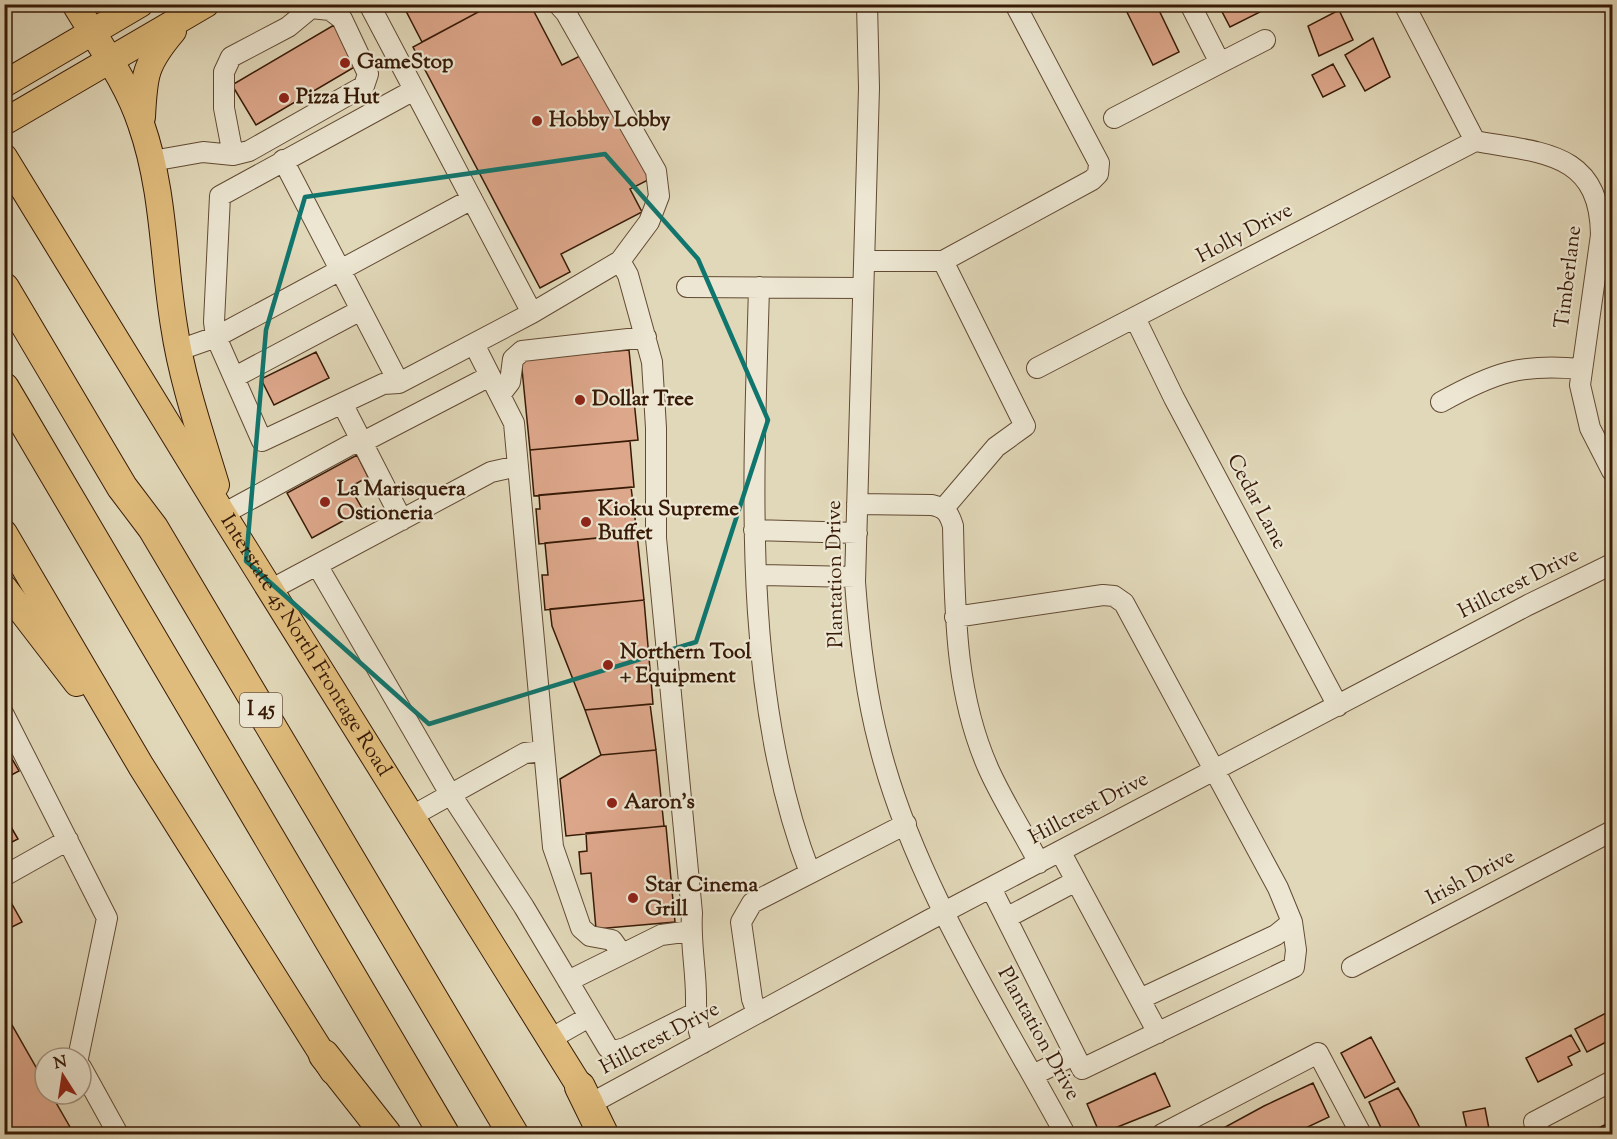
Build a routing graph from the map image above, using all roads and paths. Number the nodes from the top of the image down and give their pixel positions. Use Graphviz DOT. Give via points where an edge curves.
graph roads {
  1 [pos="75,4"];
  2 [pos="140,4"];
  3 [pos="206,4"];
  4 [pos="369,4"];
  5 [pos="558,4"];
  6 [pos="867,4"];
  7 [pos="1015,4"];
  8 [pos="1190,4"];
  9 [pos="1404,4"];
  10 [pos="310,6"];
  11 [pos="184,17"];
  12 [pos="92,33"];
  13 [pos="1265,40"];
  14 [pos="109,61"];
  15 [pos="1220,63"];
  16 [pos="4,84"];
  17 [pos="414,90"];
  18 [pos="1114,118"];
  19 [pos="4,122"];
  20 [pos="141,124"];
  21 [pos="1475,141"];
  22 [pos="233,155"];
  23 [pos="4,156"];
  24 [pos="283,160"];
  25 [pos="152,162"];
  26 [pos="472,199"];
  27 [pos="620,261"];
  28 [pos="864,261"];
  29 [pos="943,261"];
  30 [pos="342,271"];
  31 [pos="687,287"];
  32 [pos="759,287"];
  33 [pos="4,288"];
  34 [pos="863,288"];
  35 [pos="361,310"];
  36 [pos="532,312"];
  37 [pos="1135,318"];
  38 [pos="216,337"];
  39 [pos="646,337"];
  40 [pos="474,344"];
  41 [pos="179,350"];
  42 [pos="1037,368"];
  43 [pos="1581,369"];
  44 [pos="490,376"];
  45 [pos="235,377"];
  46 [pos="399,383"];
  47 [pos="4,388"];
  48 [pos="500,394"];
  49 [pos="1442,402"];
  50 [pos="343,405"];
  51 [pos="361,443"];
  52 [pos="518,466"];
  53 [pos="1612,471"];
  54 [pos="857,504"];
  55 [pos="944,508"];
  56 [pos="222,513"];
  57 [pos="402,520"];
  58 [pos="754,530"];
  59 [pos="4,532"];
  60 [pos="857,534"];
  61 [pos="1612,564"];
  62 [pos="317,565"];
  63 [pos="756,575"];
  64 [pos="855,577"];
  65 [pos="4,588"];
  66 [pos="270,590"];
  67 [pos="955,617"];
  68 [pos="1338,706"];
  69 [pos="4,715"];
  70 [pos="543,751"];
  71 [pos="141,766"];
  72 [pos="1215,770"];
  73 [pos="450,793"];
  74 [pos="412,816"];
  75 [pos="906,824"];
  76 [pos="1612,831"];
  77 [pos="68,840"];
  78 [pos="1060,851"];
  79 [pos="1039,862"];
  80 [pos="810,873"];
  81 [pos="4,876"];
  82 [pos="1076,881"];
  83 [pos="991,888"];
  84 [pos="944,912"];
  85 [pos="1006,918"];
  86 [pos="1292,922"];
  87 [pos="691,932"];
  88 [pos="622,954"];
  89 [pos="1352,967"];
  90 [pos="568,981"];
  91 [pos="1140,999"];
  92 [pos="695,1013"];
  93 [pos="757,1014"];
  94 [pos="589,1017"];
  95 [pos="1158,1033"];
  96 [pos="550,1039"];
  97 [pos="703,1043"];
  98 [pos="80,1046"];
  99 [pos="324,1055"];
  100 [pos="1074,1055"];
  101 [pos="1033,1076"];
  102 [pos="1612,1081"];
  103 [pos="93,1089"];
  104 [pos="585,1095"];
  105 [pos="1538,1128"];
  106 [pos="118,1134"];
  107 [pos="368,1134"];
  108 [pos="386,1134"];
  109 [pos="444,1134"];
  110 [pos="513,1134"];
  111 [pos="603,1134"];
  112 [pos="609,1134"];
  113 [pos="1065,1134"];
  114 [pos="1162,1134"];
  115 [pos="1361,1134"];
  1 -- 12 [label="main road"];
  2 -- 12 [label="main road"];
  3 -- 11 [label="main road"];
  4 -- 17 [label="street"];
  5 -- 27 [label="street" via="656,171 659,196"];
  6 -- 28 [label="street, Plantation Drive" via="870,88"];
  7 -- 29 [label="street" via="1099,163 1098,174"];
  8 -- 15 [label="street"];
  9 -- 21 [label="street"];
  10 -- 22 [label="street" via="288,27 231,57 224,72 224,108"];
  10 -- 22 [label="street" via="330,10 342,19 368,74 364,86 249,151"];
  11 -- 14 [label="main road"];
  11 -- 20 [label="main road" via="153,54 143,82"];
  12 -- 14 [label="main road"];
  12 -- 16 [label="main road"];
  13 -- 15 [label="street"];
  14 -- 19 [label="main road"];
  14 -- 20 [label="main road" via="128,91"];
  15 -- 18 [label="street"];
  17 -- 24 [label="street"];
  17 -- 26 [label="street"];
  20 -- 25 [label="main road"];
  21 -- 37 [label="street, Holly Drive"];
  21 -- 43 [label="street, Timberlane" via="1554,157 1577,170 1593,187 1601,212 1601,235"];
  22 -- 25 [label="street" via="203,152"];
  23 -- 56 [label="main road, Interstate 45 North Frontage Road"];
  24 -- 30 [label="street"];
  24 -- 38 [label="street" via="220,196"];
  25 -- 41 [label="main road"];
  26 -- 30 [label="street"];
  26 -- 36 [label="street"];
  27 -- 36 [label="street"];
  27 -- 39 [label="street" via="628,275"];
  28 -- 29 [label="street"];
  28 -- 34 [label="street, Plantation Drive"];
  29 -- 55 [label="street" via="1025,426 996,447"];
  30 -- 35 [label="street"];
  30 -- 38 [label="street"];
  31 -- 32 [label="street"];
  32 -- 34 [label="street"];
  32 -- 58 [label="street"];
  33 -- 110 [label="highway, I 45" via="122,487 159,538"];
  34 -- 54 [label="street, Plantation Drive"];
  35 -- 45 [label="street"];
  35 -- 46 [label="street"];
  36 -- 40 [label="street"];
  37 -- 42 [label="street, Holly Drive"];
  37 -- 68 [label="street, Cedar Lane"];
  38 -- 41 [label="street"];
  38 -- 45 [label="street"];
  39 -- 48 [label="street" via="522,351 513,359 510,382"];
  39 -- 87 [label="street" via="652,362 656,428 656,538"];
  40 -- 44 [label="street"];
  40 -- 46 [label="street"];
  41 -- 56 [label="main road" via="188,396"];
  43 -- 49 [label="street" via="1549,366 1510,371 1483,379"];
  43 -- 53 [label="street, Timberlane" via="1584,412"];
  44 -- 48 [label="street"];
  44 -- 51 [label="street"];
  45 -- 50 [label="street" via="262,441"];
  46 -- 50 [label="street" via="383,384"];
  47 -- 109 [label="highway"];
  48 -- 52 [label="street" via="514,423"];
  50 -- 51 [label="street"];
  51 -- 56 [label="street" via="350,445"];
  51 -- 57 [label="street"];
  52 -- 57 [label="street" via="491,472"];
  52 -- 70 [label="street"];
  54 -- 55 [label="street"];
  54 -- 60 [label="street, Plantation Drive"];
  55 -- 67 [label="street" via="953,526"];
  56 -- 66 [label="main road, Interstate 45 North Frontage Road"];
  57 -- 62 [label="street"];
  58 -- 60 [label="street"];
  58 -- 63 [label="street"];
  59 -- 71 [label="main road"];
  60 -- 64 [label="street, Plantation Drive"];
  61 -- 68 [label="street, Hillcrest Drive"];
  62 -- 66 [label="street"];
  62 -- 73 [label="street"];
  63 -- 64 [label="street"];
  63 -- 80 [label="street" via="768,707 779,771"];
  64 -- 75 [label="street, Plantation Drive" via="867,694 879,746"];
  65 -- 71 [label="main road"];
  66 -- 74 [label="main road, Interstate 45 North Frontage Road"];
  67 -- 72 [label="street" via="1114,596 1124,603"];
  67 -- 79 [label="street" via="966,703 978,740 989,770"];
  68 -- 72 [label="street, Hillcrest Drive"];
  69 -- 77 [label="street"];
  70 -- 73 [label="street" via="525,753"];
  70 -- 88 [label="street" via="553,847 581,928 590,936 612,940"];
  71 -- 99 [label="main road"];
  72 -- 78 [label="street, Hillcrest Drive"];
  72 -- 86 [label="street"];
  73 -- 74 [label="street"];
  73 -- 90 [label="street"];
  74 -- 96 [label="main road, Interstate 45 North Frontage Road"];
  75 -- 80 [label="street"];
  75 -- 84 [label="street, Plantation Drive"];
  76 -- 89 [label="street, Irish Drive"];
  77 -- 81 [label="street"];
  77 -- 98 [label="street" via="107,918"];
  78 -- 79 [label="street, Hillcrest Drive"];
  78 -- 82 [label="street"];
  79 -- 83 [label="street, Hillcrest Drive"];
  80 -- 93 [label="street" via="752,903 741,922"];
  82 -- 85 [label="street"];
  82 -- 91 [label="street"];
  83 -- 84 [label="street, Hillcrest Drive"];
  83 -- 85 [label="street"];
  84 -- 93 [label="street, Hillcrest Drive"];
  84 -- 101 [label="street, Plantation Drive"];
  85 -- 100 [label="street"];
  86 -- 91 [label="street" via="1276,935"];
  86 -- 95 [label="street" via="1294,967"];
  87 -- 88 [label="street" via="661,934"];
  87 -- 92 [label="street"];
  88 -- 90 [label="street"];
  90 -- 94 [label="street"];
  91 -- 95 [label="street"];
  92 -- 94 [label="street" via="614,1051 608,1048"];
  92 -- 97 [label="street"];
  93 -- 97 [label="street, Hillcrest Drive"];
  94 -- 96 [label="street"];
  95 -- 100 [label="street" via="1082,1069"];
  96 -- 104 [label="main road, Interstate 45 North Frontage Road"];
  97 -- 104 [label="street, Hillcrest Drive"];
  99 -- 107 [label="main road"];
  99 -- 108 [label="highway"];
  100 -- 101 [label="street"];
  101 -- 113 [label="street, Plantation Drive"];
  102 -- 105 [label="street"];
  103 -- 106 [label="street"];
  104 -- 111 [label="highway"];
  104 -- 112 [label="main road, Interstate 45 North Frontage Road"];
  114 -- 115 [label="street" via="1318,1053"];
}
